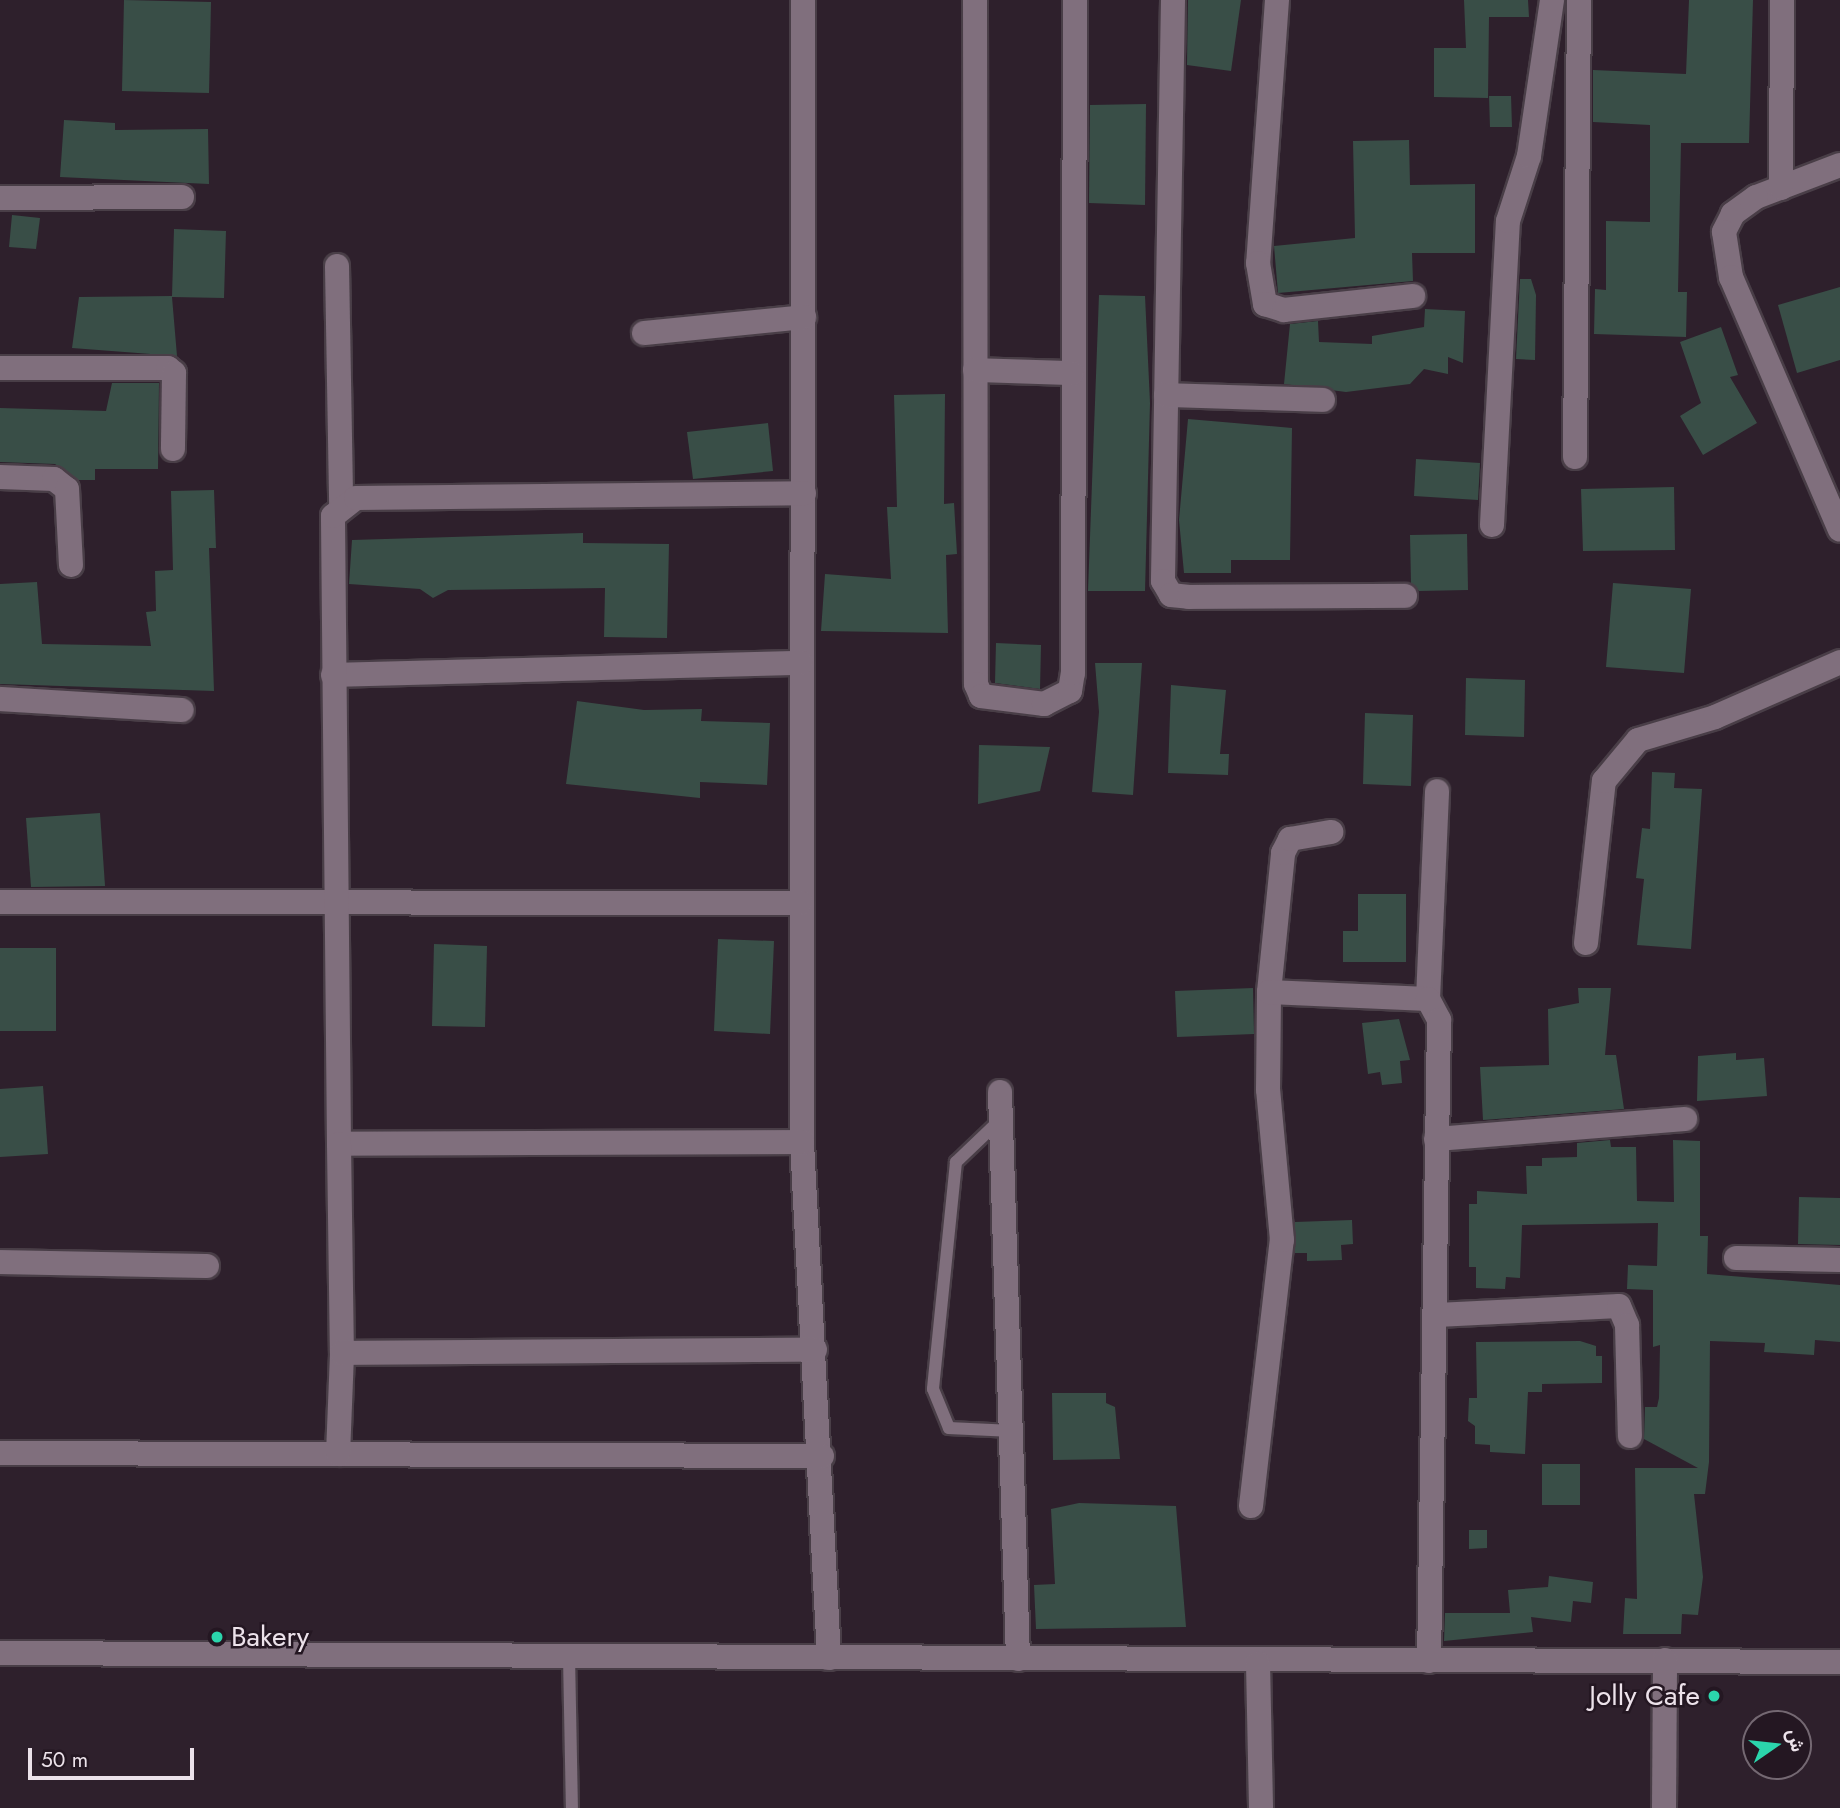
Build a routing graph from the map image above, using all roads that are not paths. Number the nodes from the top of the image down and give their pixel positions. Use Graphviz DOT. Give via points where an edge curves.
graph roads {
  1 [pos="803,0"];
  2 [pos="975,0"];
  3 [pos="1075,0"];
  4 [pos="1173,0"];
  5 [pos="1277,0"];
  6 [pos="1552,0"];
  7 [pos="1579,0"];
  8 [pos="1782,0"];
  9 [pos="1840,165"];
  10 [pos="1781,188"];
  11 [pos="182,197"];
  12 [pos="0,198"];
  13 [pos="337,266"];
  14 [pos="1413,296"];
  15 [pos="804,317"];
  16 [pos="644,334"];
  17 [pos="0,368"];
  18 [pos="975,370"];
  19 [pos="1072,373"];
  20 [pos="1166,395"];
  21 [pos="1323,400"];
  22 [pos="173,449"];
  23 [pos="1575,457"];
  24 [pos="0,477"];
  25 [pos="804,492"];
  26 [pos="341,506"];
  27 [pos="1492,525"];
  28 [pos="1840,530"];
  29 [pos="71,565"];
  30 [pos="1405,596"];
  31 [pos="1840,662"];
  32 [pos="801,663"];
  33 [pos="334,675"];
  34 [pos="0,699"];
  35 [pos="182,710"];
  36 [pos="1437,791"];
  37 [pos="1331,832"];
  38 [pos="0,902"];
  39 [pos="334,902"];
  40 [pos="800,902"];
  41 [pos="1586,943"];
  42 [pos="1269,992"];
  43 [pos="1428,999"];
  44 [pos="1000,1092"];
  45 [pos="1001,1119"];
  46 [pos="1685,1119"];
  47 [pos="1436,1139"];
  48 [pos="802,1142"];
  49 [pos="339,1144"];
  50 [pos="1736,1258"];
  51 [pos="1840,1260"];
  52 [pos="0,1262"];
  53 [pos="207,1266"];
  54 [pos="1437,1315"];
  55 [pos="815,1350"];
  56 [pos="342,1353"];
  57 [pos="1012,1431"];
  58 [pos="1630,1436"];
  59 [pos="0,1453"];
  60 [pos="338,1454"];
  61 [pos="822,1455"];
  62 [pos="1251,1506"];
  63 [pos="0,1653"];
  64 [pos="569,1656"];
  65 [pos="829,1658"];
  66 [pos="1018,1659"];
  67 [pos="1665,1660"];
  68 [pos="1429,1661"];
  69 [pos="1840,1662"];
  70 [pos="1258,1663"];
  71 [pos="572,1808"];
  72 [pos="1261,1808"];
  73 [pos="1664,1808"];
  1 -- 15 [label="street"];
  2 -- 18 [label="street"];
  3 -- 19 [label="street"];
  4 -- 20 [label="street"];
  5 -- 14 [label="street" via="1258,263 1265,304 1284,310"];
  6 -- 27 [label="street" via="1529,156 1508,220"];
  7 -- 23 [label="street"];
  8 -- 10 [label="street"];
  9 -- 10 [label="street"];
  10 -- 28 [label="street" via="1733,214 1724,232 1726,260"];
  11 -- 12 [label="street"];
  13 -- 26 [label="street"];
  15 -- 16 [label="street"];
  15 -- 25 [label="street"];
  17 -- 22 [label="street" via="167,368 174,373"];
  18 -- 19 [label="street"];
  18 -- 19 [label="street" via="976,684 981,696 1044,704 1070,691 1073,673"];
  20 -- 21 [label="street"];
  20 -- 30 [label="street" via="1163,581 1171,595"];
  24 -- 29 [label="street" via="54,479 67,489"];
  25 -- 26 [label="street" via="356,498"];
  25 -- 32 [label="street"];
  26 -- 33 [label="street" via="334,516"];
  31 -- 41 [label="street" via="1715,717 1655,730 1638,740 1604,781"];
  32 -- 33 [label="street"];
  32 -- 40 [label="street"];
  33 -- 39 [label="street"];
  34 -- 35 [label="street"];
  36 -- 43 [label="street"];
  37 -- 42 [label="street" via="1290,839 1283,853"];
  38 -- 39 [label="street"];
  39 -- 40 [label="street"];
  39 -- 49 [label="street"];
  40 -- 48 [label="street"];
  42 -- 43 [label="street"];
  42 -- 62 [label="street" via="1268,1090 1282,1240"];
  43 -- 47 [label="street" via="1439,1020"];
  44 -- 45 [label="street"];
  45 -- 57 [label="street"];
  45 -- 57 [label="lane" via="956,1161 933,1389 949,1428"];
  46 -- 47 [label="street"];
  47 -- 54 [label="street"];
  48 -- 49 [label="street"];
  48 -- 55 [label="street"];
  49 -- 56 [label="street"];
  50 -- 51 [label="street"];
  52 -- 53 [label="street"];
  54 -- 58 [label="street" via="1619,1306 1626,1325"];
  54 -- 68 [label="street"];
  55 -- 56 [label="street"];
  55 -- 61 [label="street"];
  56 -- 60 [label="street"];
  57 -- 66 [label="street"];
  59 -- 60 [label="street"];
  60 -- 61 [label="street"];
  61 -- 65 [label="street"];
  63 -- 64 [label="street"];
  64 -- 65 [label="street"];
  64 -- 71 [label="lane"];
  65 -- 66 [label="street"];
  66 -- 70 [label="street"];
  67 -- 68 [label="street"];
  67 -- 69 [label="street"];
  67 -- 73 [label="street"];
  68 -- 70 [label="street"];
  70 -- 72 [label="street"];
}
